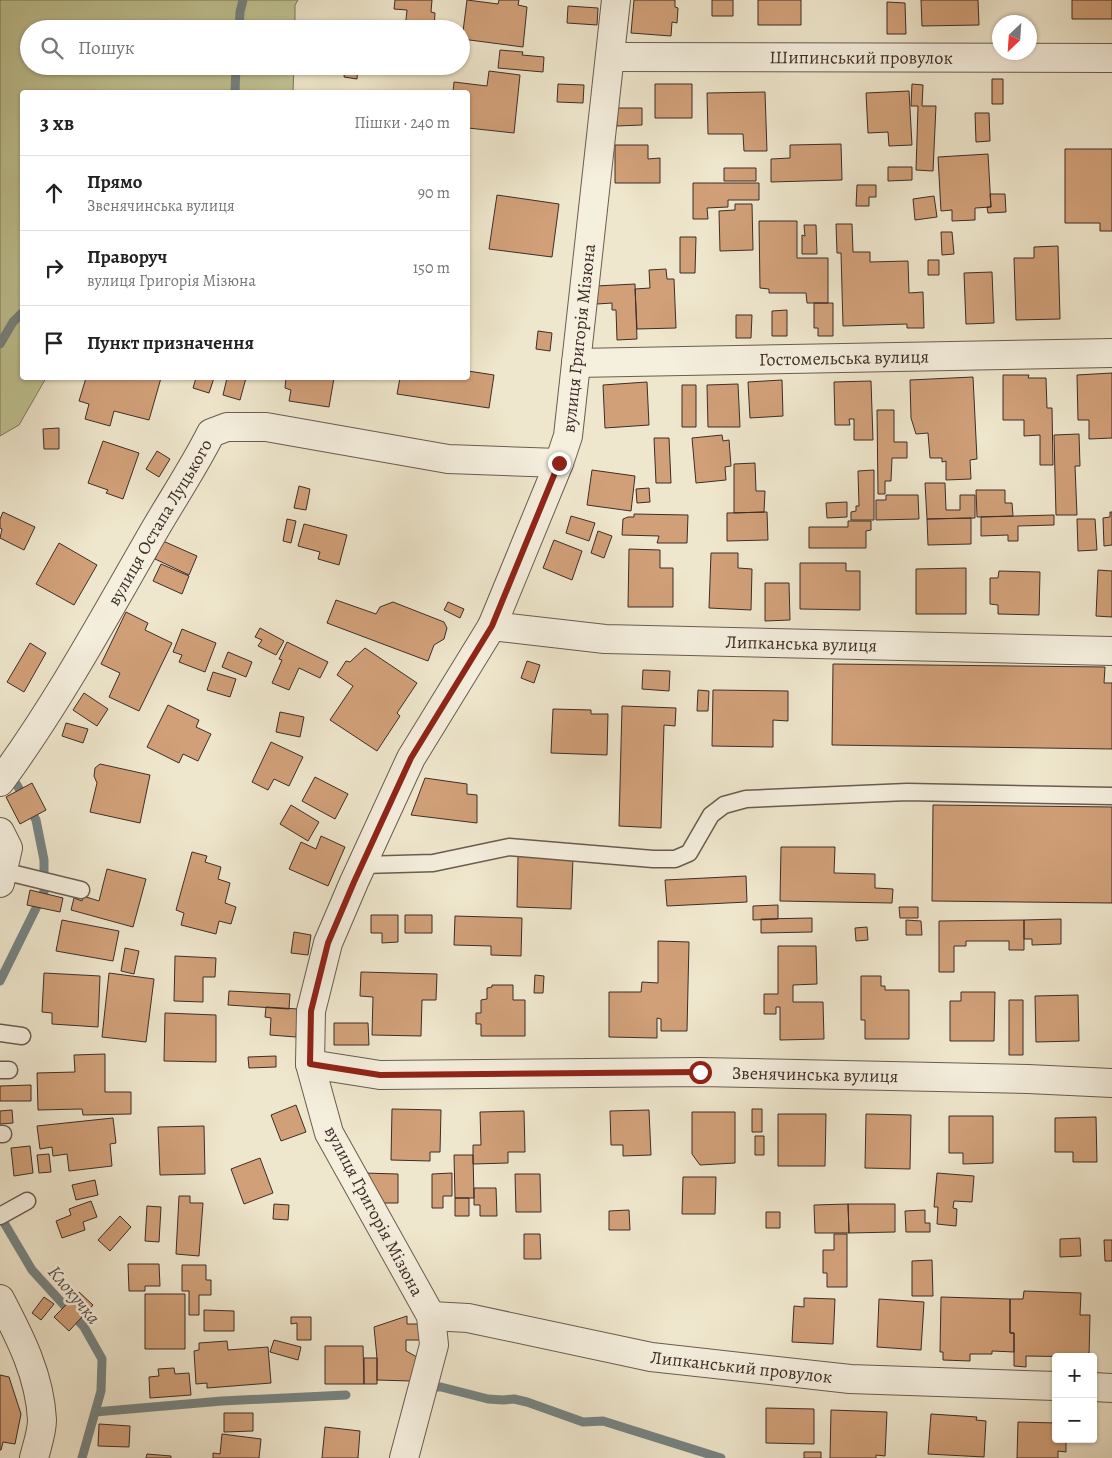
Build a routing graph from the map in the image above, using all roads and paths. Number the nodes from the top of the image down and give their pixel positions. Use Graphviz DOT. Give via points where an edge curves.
graph roads {
  1 [pos="616,0"];
  2 [pos="610,57"];
  3 [pos="1112,58"];
  4 [pos="1112,353"];
  5 [pos="576,363"];
  6 [pos="559,463"];
  7 [pos="492,626"];
  8 [pos="1112,651"];
  9 [pos="0,782"];
  10 [pos="1112,796"];
  11 [pos="0,832"];
  12 [pos="362,865"];
  13 [pos="9,877"];
  14 [pos="80,890"];
  15 [pos="0,1033"];
  16 [pos="22,1036"];
  17 [pos="310,1064"];
  18 [pos="1112,1083"];
  19 [pos="27,1201"];
  20 [pos="4,1213"];
  21 [pos="0,1299"];
  22 [pos="431,1316"];
  23 [pos="1052,1386"];
  24 [pos="1097,1387"];
  25 [pos="1112,1388"];
  26 [pos="34,1458"];
  27 [pos="404,1458"];
  1 -- 2 [label="street, вулиця Григорія Мізюна"];
  2 -- 3 [label="street, Шипинський провулок"];
  2 -- 5 [label="street, вулиця Григорія Мізюна"];
  4 -- 5 [label="street, Гостомельська вулиця"];
  5 -- 6 [label="street, вулиця Григорія Мізюна" via="568,436"];
  6 -- 7 [label="street, вулиця Григорія Мізюна"];
  6 -- 9 [label="street, вулиця Остапа Луцького" via="448,459 266,427 227,428 211,433 71,676"];
  7 -- 8 [label="street, Липканська вулиця" via="605,639"];
  7 -- 12 [label="street, вулиця Григорія Мізюна" via="411,758"];
  10 -- 12 [label="lane" via="907,792 746,799 724,805 711,815 689,853 675,859 509,847 433,863"];
  11 -- 13 [label="street" via="8,848"];
  12 -- 17 [label="street, вулиця Григорія Мізюна" via="328,943 311,1011"];
  13 -- 14 [label="lane"];
  15 -- 16 [label="lane"];
  17 -- 18 [label="street, Звенячинська вулиця" via="380,1075 700,1072"];
  17 -- 22 [label="street, вулиця Григорія Мізюна" via="329,1134"];
  19 -- 20 [label="lane"];
  21 -- 26 [label="street" via="20,1335 37,1383 42,1422"];
  22 -- 23 [label="street, Липканський провулок" via="468,1318 651,1357 850,1379"];
  22 -- 27 [label="street, вулиця Григорія Мізюна" via="434,1345"];
  24 -- 25 [label="street"];
}
